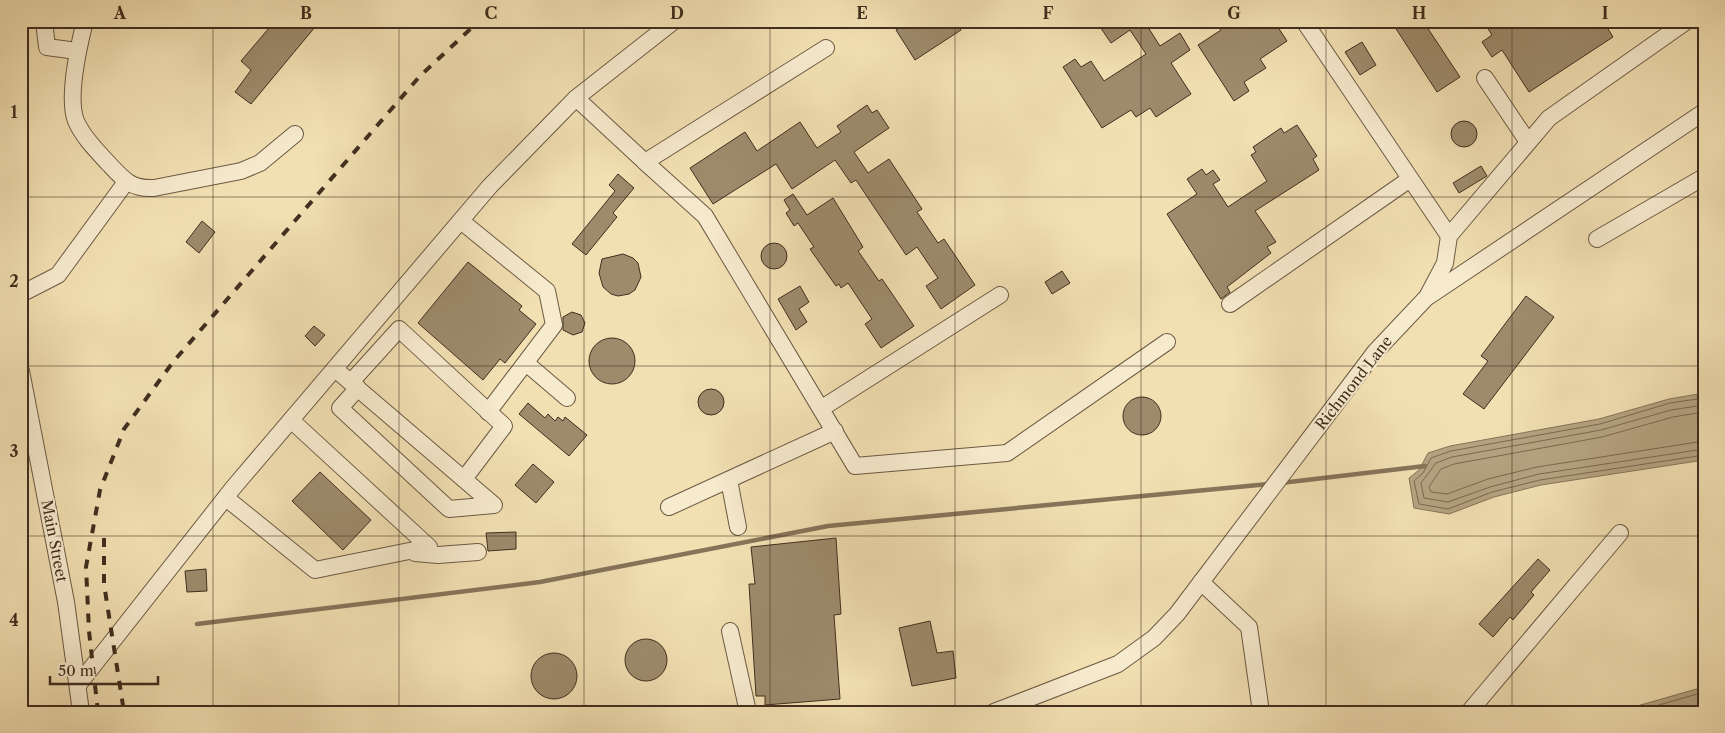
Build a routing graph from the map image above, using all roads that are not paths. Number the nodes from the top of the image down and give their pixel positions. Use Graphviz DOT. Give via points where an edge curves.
graph roads {
  1 [pos="44,21"];
  2 [pos="85,21"];
  3 [pos="674,21"];
  4 [pos="1304,21"];
  5 [pos="1676,24"];
  6 [pos="826,48"];
  7 [pos="77,51"];
  8 [pos="1485,78"];
  9 [pos="576,98"];
  10 [pos="1704,112"];
  11 [pos="295,134"];
  12 [pos="1528,142"];
  13 [pos="645,162"];
  14 [pos="1704,177"];
  15 [pos="1410,178"];
  16 [pos="126,182"];
  17 [pos="461,221"];
  18 [pos="1449,236"];
  19 [pos="1597,239"];
  20 [pos="21,294"];
  21 [pos="1000,295"];
  22 [pos="1427,297"];
  23 [pos="1230,304"];
  24 [pos="1167,342"];
  25 [pos="526,363"];
  26 [pos="335,369"];
  27 [pos="21,370"];
  28 [pos="355,385"];
  29 [pos="567,398"];
  30 [pos="822,408"];
  31 [pos="488,412"];
  32 [pos="291,420"];
  33 [pos="835,431"];
  34 [pos="464,479"];
  35 [pos="729,480"];
  36 [pos="226,498"];
  37 [pos="669,507"];
  38 [pos="738,527"];
  39 [pos="1620,533"];
  40 [pos="405,552"];
  41 [pos="478,552"];
  42 [pos="1203,580"];
  43 [pos="730,631"];
  44 [pos="78,685"];
  45 [pos="81,712"];
  46 [pos="748,712"];
  47 [pos="994,712"];
  48 [pos="1261,712"];
  49 [pos="1469,712"];
  1 -- 7 [label="lane" via="47,47"];
  2 -- 7 [label="lane"];
  3 -- 9 [label="lane"];
  4 -- 15 [label="lane"];
  5 -- 12 [label="lane" via="1549,118"];
  6 -- 13 [label="lane"];
  7 -- 16 [label="lane" via="73,91 75,120 91,145"];
  8 -- 12 [label="lane"];
  9 -- 13 [label="lane"];
  9 -- 17 [label="lane" via="490,186"];
  10 -- 22 [label="lane"];
  11 -- 16 [label="lane" via="260,163 241,171 154,188 140,189"];
  12 -- 18 [label="lane"];
  13 -- 30 [label="lane" via="705,216"];
  14 -- 19 [label="lane"];
  15 -- 18 [label="lane"];
  15 -- 23 [label="lane"];
  16 -- 20 [label="lane" via="58,275"];
  17 -- 25 [label="lane" via="547,291 554,325"];
  17 -- 26 [label="lane"];
  18 -- 22 [label="lane, Richmond Lane" via="1445,264"];
  21 -- 30 [label="lane"];
  22 -- 42 [label="lane, Richmond Lane" via="1375,352"];
  24 -- 33 [label="lane" via="1007,453 855,466"];
  25 -- 29 [label="lane"];
  25 -- 31 [label="lane"];
  26 -- 28 [label="lane"];
  26 -- 32 [label="lane"];
  27 -- 44 [label="lane, Main Street" via="66,602"];
  28 -- 31 [label="lane" via="398,329"];
  28 -- 34 [label="lane"];
  28 -- 34 [label="lane" via="340,408 449,509 494,505"];
  30 -- 33 [label="lane"];
  31 -- 34 [label="lane" via="504,426"];
  32 -- 36 [label="lane"];
  32 -- 40 [label="lane" via="429,547"];
  33 -- 35 [label="lane"];
  35 -- 37 [label="lane"];
  35 -- 38 [label="lane"];
  36 -- 40 [label="lane" via="315,570"];
  36 -- 44 [label="lane"];
  39 -- 49 [label="lane"];
  40 -- 41 [label="lane" via="438,555"];
  42 -- 47 [label="lane, Richmond Lane" via="1154,638 1118,664"];
  42 -- 48 [label="lane" via="1249,627"];
  43 -- 46 [label="lane"];
  44 -- 45 [label="lane, Main Street"];
}
